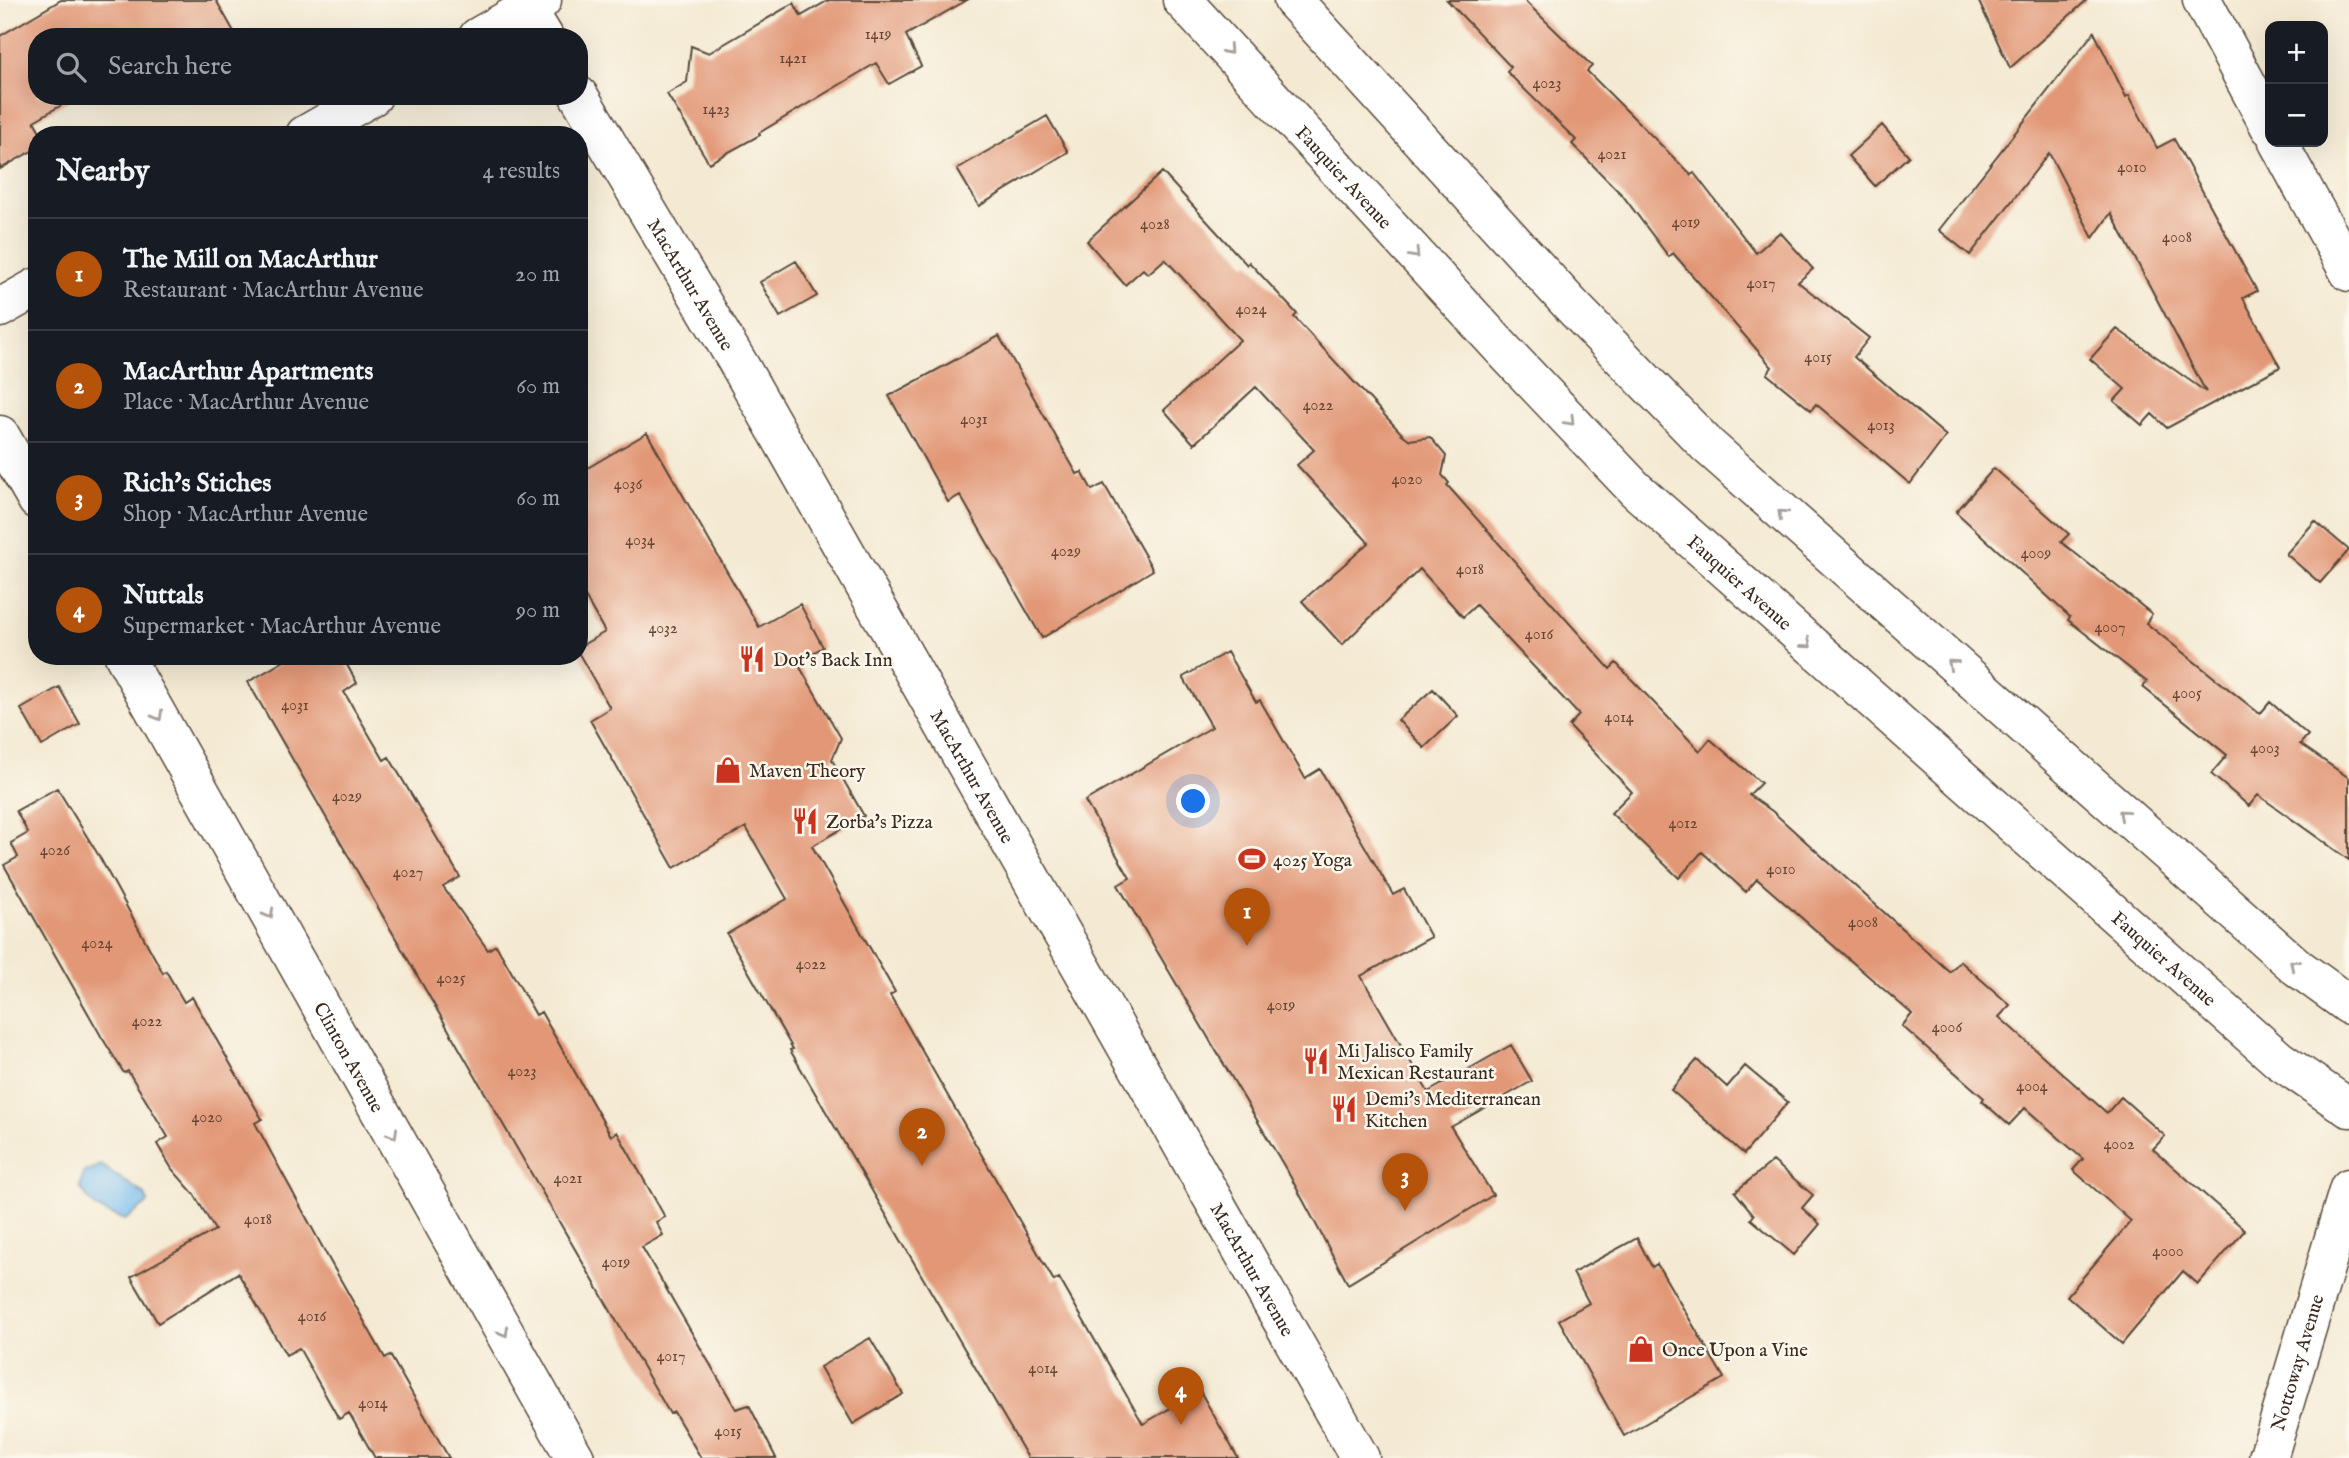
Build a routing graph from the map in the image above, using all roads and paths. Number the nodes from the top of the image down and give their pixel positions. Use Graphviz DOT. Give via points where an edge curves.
graph roads {
  1 [pos="1182,0"];
  2 [pos="1293,0"];
  3 [pos="2202,0"];
  4 [pos="538,15"];
  5 [pos="503,28"];
  6 [pos="357,105"];
  7 [pos="584,105"];
  8 [pos="2265,118"];
  9 [pos="321,126"];
  10 [pos="2281,147"];
  11 [pos="2349,272"];
  12 [pos="28,293"];
  13 [pos="0,308"];
  14 [pos="0,435"];
  15 [pos="28,484"];
  16 [pos="129,665"];
  17 [pos="2349,1004"];
  18 [pos="2349,1108"];
  19 [pos="2349,1188"];
  20 [pos="575,1458"];
  21 [pos="1360,1458"];
  22 [pos="2268,1458"];
  1 -- 18 [label="street, Fauquier Avenue, one-way" via="1635,489 2279,1060"];
  17 -- 2 [label="street, one-way" via="2287,957 1707,445 1570,304"];
  3 -- 8 [label="street"];
  4 -- 5 [label="street"];
  6 -- 9 [label="street"];
  7 -- 21 [label="street, MacArthur Avenue" via="741,368"];
  10 -- 11 [label="street"];
  12 -- 13 [label="street"];
  14 -- 15 [label="street"];
  16 -- 20 [label="street, Clinton Avenue, one-way"];
  19 -- 22 [label="street, Nottoway Avenue"];
}
